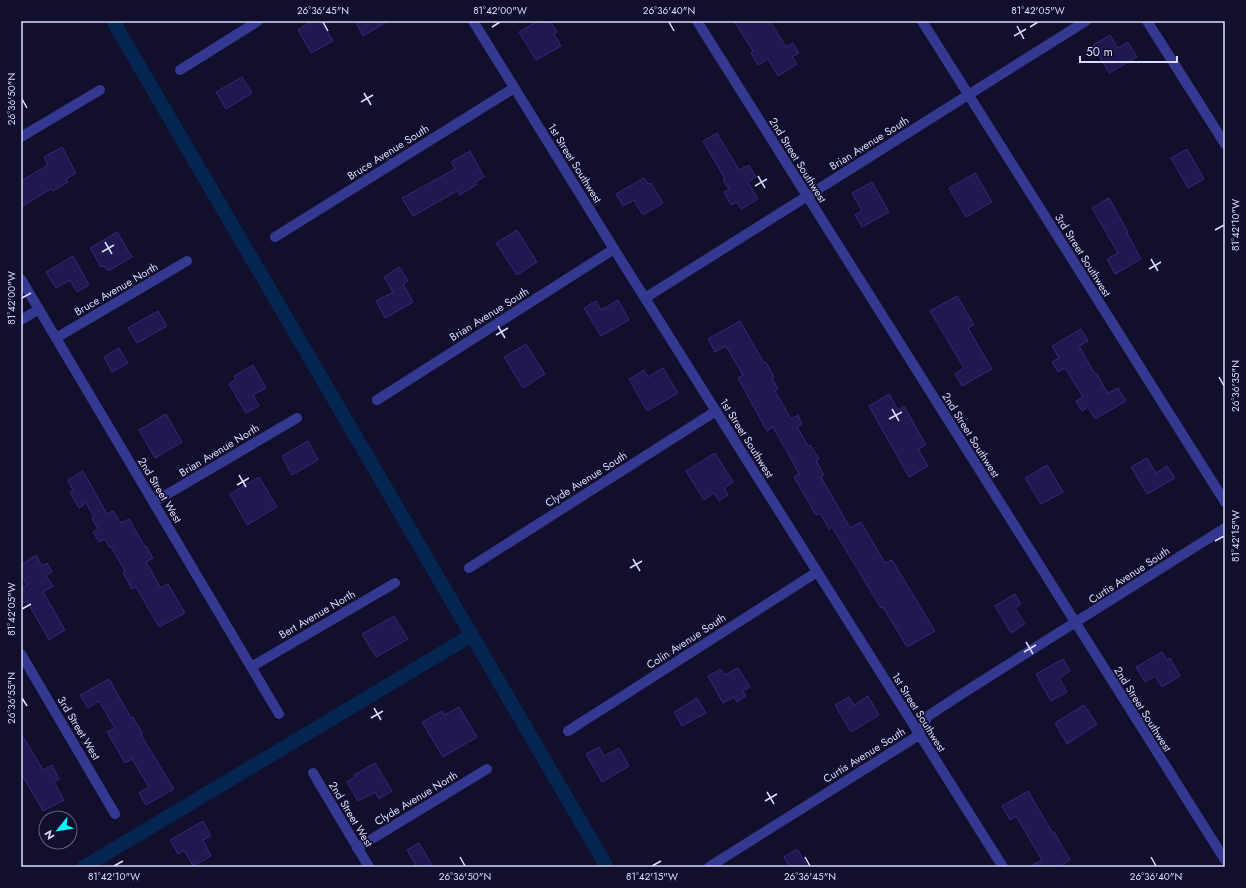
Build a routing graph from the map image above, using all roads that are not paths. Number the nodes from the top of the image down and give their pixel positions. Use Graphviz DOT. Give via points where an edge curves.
graph roads {
  1 [pos="258,21"];
  2 [pos="472,21"];
  3 [pos="697,21"];
  4 [pos="922,21"];
  5 [pos="1086,21"];
  6 [pos="1147,21"];
  7 [pos="180,70"];
  8 [pos="514,88"];
  9 [pos="100,90"];
  10 [pos="969,96"];
  11 [pos="21,137"];
  12 [pos="1225,144"];
  13 [pos="807,197"];
  14 [pos="275,237"];
  15 [pos="614,249"];
  16 [pos="187,261"];
  17 [pos="21,279"];
  18 [pos="645,298"];
  19 [pos="39,309"];
  20 [pos="21,320"];
  21 [pos="56,338"];
  22 [pos="377,400"];
  23 [pos="716,411"];
  24 [pos="297,418"];
  25 [pos="154,502"];
  26 [pos="1225,502"];
  27 [pos="1225,528"];
  28 [pos="469,568"];
  29 [pos="816,572"];
  30 [pos="395,583"];
  31 [pos="1075,623"];
  32 [pos="21,654"];
  33 [pos="251,667"];
  34 [pos="279,714"];
  35 [pos="568,730"];
  36 [pos="919,735"];
  37 [pos="487,769"];
  38 [pos="313,773"];
  39 [pos="115,814"];
  40 [pos="357,848"];
  41 [pos="1225,860"];
  42 [pos="369,867"];
  43 [pos="710,867"];
  44 [pos="1003,867"];
  1 -- 7 [label="street"];
  2 -- 8 [label="street, 1st Street Southwest"];
  3 -- 13 [label="street, 2nd Street Southwest"];
  4 -- 10 [label="street, 3rd Street Southwest"];
  5 -- 10 [label="street, Brian Avenue South"];
  6 -- 12 [label="street"];
  8 -- 14 [label="street, Bruce Avenue South"];
  8 -- 15 [label="street, 1st Street Southwest"];
  9 -- 11 [label="street"];
  10 -- 13 [label="street, Brian Avenue South"];
  10 -- 26 [label="street, 3rd Street Southwest"];
  13 -- 18 [label="street, Brian Avenue South"];
  13 -- 31 [label="street, 2nd Street Southwest"];
  15 -- 18 [label="street, 1st Street Southwest"];
  15 -- 22 [label="street, Brian Avenue South"];
  16 -- 21 [label="street, Bruce Avenue North"];
  17 -- 19 [label="street, 2nd Street West"];
  18 -- 23 [label="street, 1st Street Southwest"];
  19 -- 20 [label="street"];
  19 -- 21 [label="street, 2nd Street West"];
  21 -- 25 [label="street, 2nd Street West"];
  23 -- 28 [label="street, Clyde Avenue South"];
  23 -- 29 [label="street, 1st Street Southwest"];
  24 -- 25 [label="street, Brian Avenue North"];
  25 -- 33 [label="street, 2nd Street West"];
  27 -- 31 [label="street, Curtis Avenue South"];
  29 -- 35 [label="street, Colin Avenue South"];
  29 -- 36 [label="street, 1st Street Southwest"];
  30 -- 33 [label="street, Bert Avenue North"];
  31 -- 36 [label="street, Curtis Avenue South" via="928,716"];
  31 -- 41 [label="street, 2nd Street Southwest"];
  32 -- 39 [label="street, 3rd Street West"];
  33 -- 34 [label="street, 2nd Street West"];
  36 -- 43 [label="street, Curtis Avenue South"];
  36 -- 44 [label="street, 1st Street Southwest"];
  37 -- 40 [label="street, Clyde Avenue North"];
  38 -- 40 [label="street, 2nd Street West"];
  40 -- 42 [label="street, 2nd Street West"];
}
